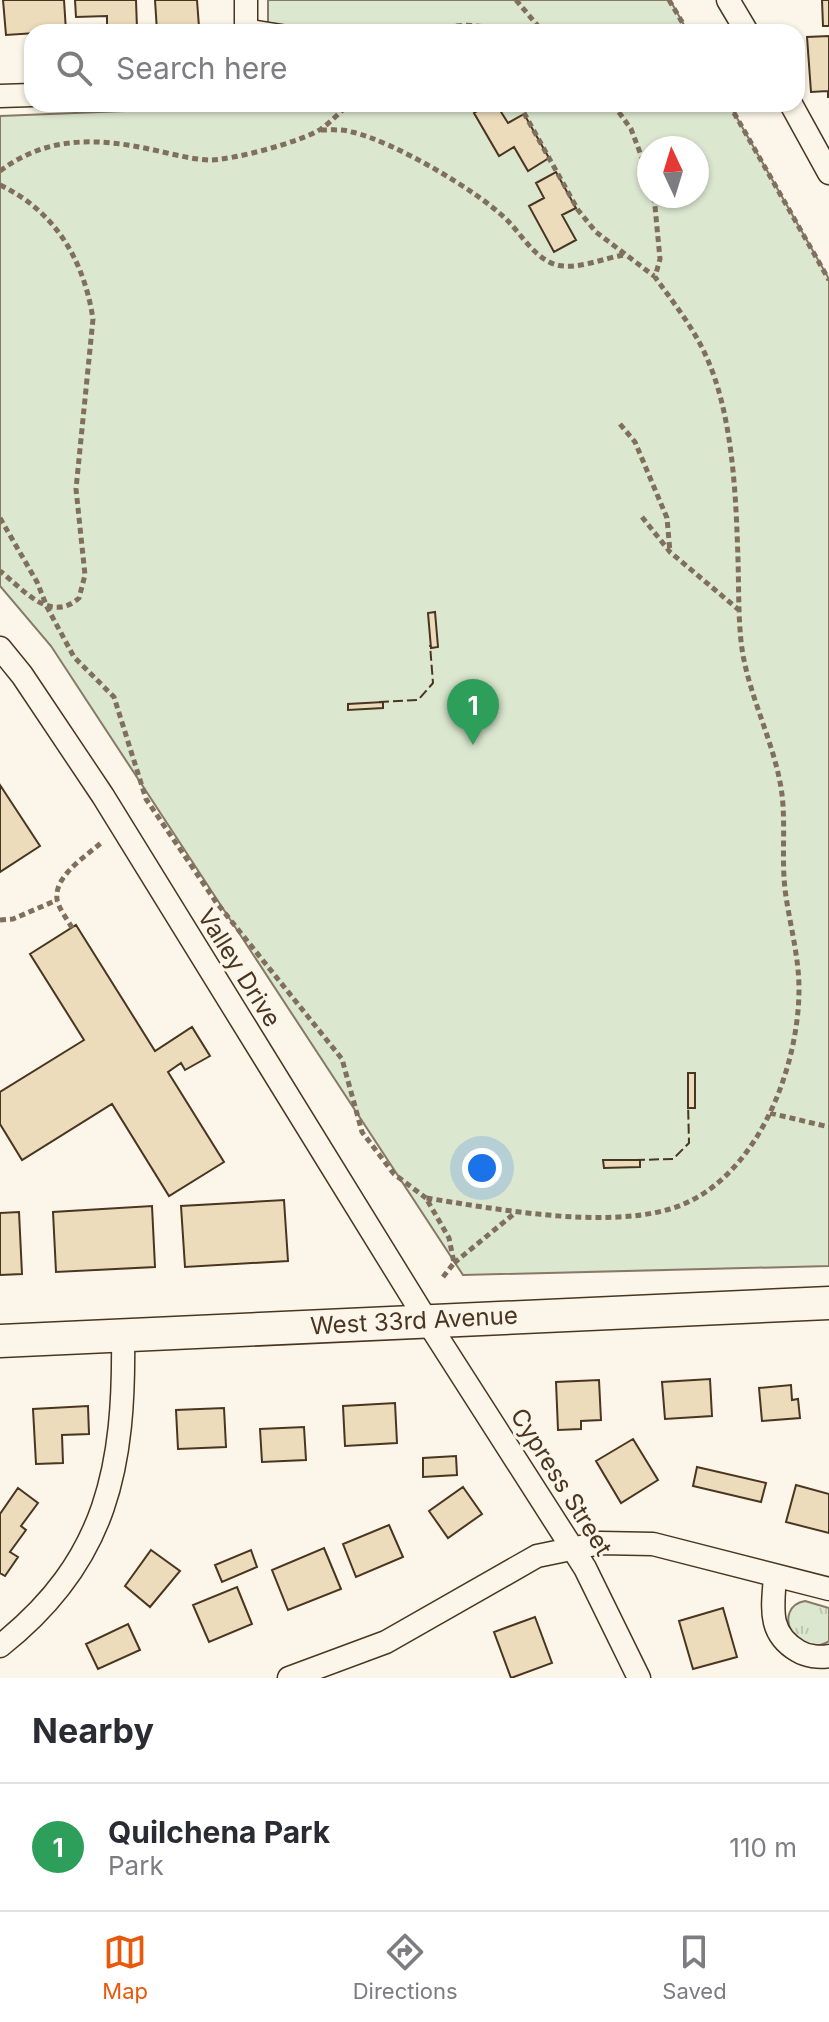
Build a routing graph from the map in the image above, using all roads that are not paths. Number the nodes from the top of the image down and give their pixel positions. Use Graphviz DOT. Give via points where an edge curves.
graph roads {
  1 [pos="246,0"];
  2 [pos="731,1"];
  3 [pos="246,24"];
  4 [pos="743,24"];
  5 [pos="24,95"];
  6 [pos="0,96"];
  7 [pos="795,112"];
  8 [pos="829,173"];
  9 [pos="0,648"];
  10 [pos="829,1303"];
  11 [pos="427,1321"];
  12 [pos="123,1335"];
  13 [pos="0,1341"];
  14 [pos="572,1549"];
  15 [pos="775,1576"];
  16 [pos="829,1589"];
  17 [pos="0,1646"];
  18 [pos="829,1656"];
  19 [pos="289,1678"];
  20 [pos="639,1678"];
  1 -- 3 [label="street"];
  2 -- 4 [label="street"];
  5 -- 6 [label="street"];
  7 -- 8 [label="street"];
  9 -- 11 [label="street, Valley Drive" via="103,796"];
  10 -- 11 [label="street, West 33rd Avenue"];
  11 -- 12 [label="street, West 33rd Avenue"];
  11 -- 14 [label="street, Cypress Street"];
  12 -- 13 [label="street, West 33rd Avenue"];
  12 -- 17 [label="street" via="116,1462 92,1538 62,1587"];
  14 -- 15 [label="street" via="600,1543 653,1544"];
  14 -- 19 [label="street" via="537,1556 386,1642"];
  14 -- 20 [label="street, Cypress Street"];
  15 -- 16 [label="street"];
  15 -- 18 [label="street" via="773,1618 782,1641 802,1654"];
}
